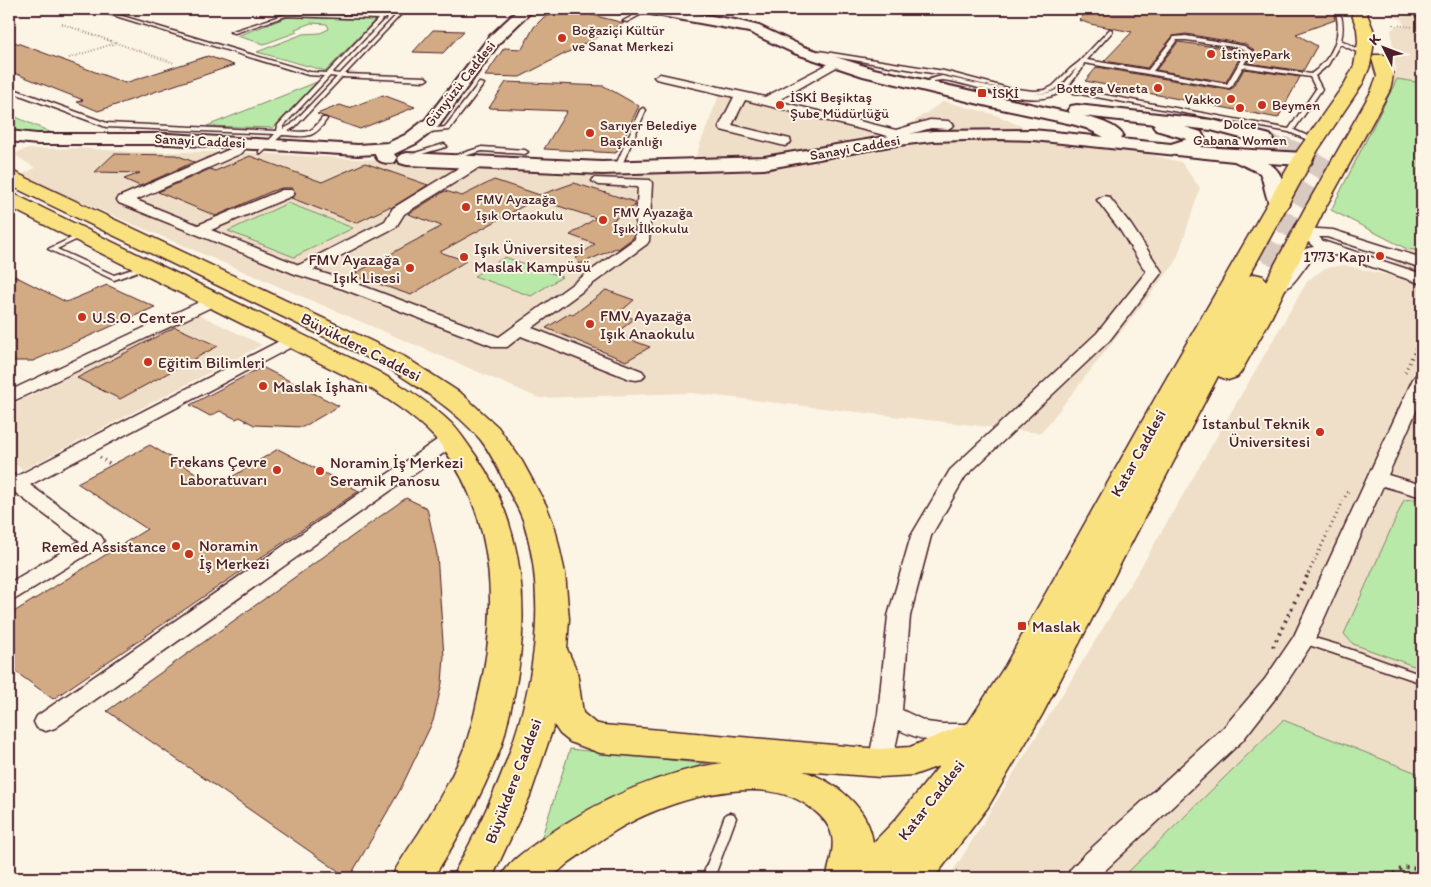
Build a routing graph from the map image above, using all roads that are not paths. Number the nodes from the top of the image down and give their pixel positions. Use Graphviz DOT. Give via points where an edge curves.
graph roads {
  1 [pos="95,9"];
  2 [pos="390,9"];
  3 [pos="404,9"];
  4 [pos="521,9"];
  5 [pos="528,9"];
  6 [pos="647,9"];
  7 [pos="1336,9"];
  8 [pos="1358,9"];
  9 [pos="1370,9"];
  10 [pos="1410,9"];
  11 [pos="732,14"];
  12 [pos="1420,17"];
  13 [pos="382,18"];
  14 [pos="395,18"];
  15 [pos="625,20"];
  16 [pos="1110,31"];
  17 [pos="233,32"];
  18 [pos="1338,41"];
  19 [pos="799,50"];
  20 [pos="1372,56"];
  21 [pos="1082,62"];
  22 [pos="836,63"];
  23 [pos="1242,64"];
  24 [pos="1150,72"];
  25 [pos="328,75"];
  26 [pos="340,76"];
  27 [pos="1312,76"];
  28 [pos="660,77"];
  29 [pos="425,79"];
  30 [pos="481,84"];
  31 [pos="926,87"];
  32 [pos="9,88"];
  33 [pos="1062,89"];
  34 [pos="741,96"];
  35 [pos="966,96"];
  36 [pos="766,102"];
  37 [pos="1061,109"];
  38 [pos="643,110"];
  39 [pos="324,120"];
  40 [pos="948,125"];
  41 [pos="1162,126"];
  42 [pos="1291,131"];
  43 [pos="1257,141"];
  44 [pos="785,142"];
  45 [pos="270,143"];
  46 [pos="1155,148"];
  47 [pos="1329,148"];
  48 [pos="406,149"];
  49 [pos="237,150"];
  50 [pos="9,152"];
  51 [pos="524,152"];
  52 [pos="443,153"];
  53 [pos="1234,156"];
  54 [pos="1304,159"];
  55 [pos="478,162"];
  56 [pos="618,167"];
  57 [pos="1293,177"];
  58 [pos="599,181"];
  59 [pos="287,193"];
  60 [pos="9,199"];
  61 [pos="1104,200"];
  62 [pos="1280,204"];
  63 [pos="198,230"];
  64 [pos="1304,232"];
  65 [pos="1261,252"];
  66 [pos="1344,253"];
  67 [pos="1422,263"];
  68 [pos="300,271"];
  69 [pos="1422,279"];
  70 [pos="1274,288"];
  71 [pos="209,298"];
  72 [pos="521,330"];
  73 [pos="293,338"];
  74 [pos="636,374"];
  75 [pos="1411,380"];
  76 [pos="12,384"];
  77 [pos="9,398"];
  78 [pos="1182,420"];
  79 [pos="450,440"];
  80 [pos="1378,478"];
  81 [pos="12,482"];
  82 [pos="1422,491"];
  83 [pos="9,593"];
  84 [pos="1304,639"];
  85 [pos="550,648"];
  86 [pos="1422,679"];
  87 [pos="890,714"];
  88 [pos="46,722"];
  89 [pos="980,732"];
  90 [pos="880,763"];
  91 [pos="730,818"];
  92 [pos="411,878"];
  93 [pos="472,878"];
  94 [pos="521,878"];
  95 [pos="708,878"];
  96 [pos="846,878"];
  97 [pos="865,878"];
  98 [pos="910,878"];
  99 [pos="1080,878"];
  1 -- 25 [label="lane" via="310,74"];
  2 -- 13 [label="lane"];
  3 -- 14 [label="lane"];
  4 -- 48 [label="street, Günyüzü Caddesi" via="488,40"];
  5 -- 48 [label="street, Günyüzü Caddesi" via="495,39 432,123"];
  6 -- 11 [label="street"];
  6 -- 15 [label="lane"];
  7 -- 18 [label="lane" via="1340,20"];
  8 -- 20 [label="main road, Katar Caddesi"];
  9 -- 20 [label="main road, Katar Caddesi" via="1379,27"];
  10 -- 12 [label="lane"];
  11 -- 19 [label="street" via="754,29"];
  11 -- 22 [label="street" via="792,52"];
  13 -- 14 [label="lane"];
  13 -- 17 [label="lane" via="286,15"];
  13 -- 25 [label="lane"];
  14 -- 26 [label="lane"];
  16 -- 21 [label="lane"];
  18 -- 20 [label="lane"];
  18 -- 27 [label="lane" via="1325,66"];
  19 -- 21 [label="lane" via="1038,92 1052,90"];
  19 -- 22 [label="street"];
  20 -- 47 [label="main road, Katar Caddesi" via="1354,83"];
  20 -- 47 [label="main road" via="1386,76 1380,92"];
  21 -- 24 [label="lane"];
  21 -- 33 [label="lane"];
  22 -- 31 [label="street"];
  22 -- 36 [label="street"];
  23 -- 24 [label="lane" via="1230,86"];
  23 -- 24 [label="lane" via="1249,52 1246,48 1179,38 1173,39"];
  23 -- 27 [label="lane"];
  25 -- 26 [label="lane"];
  25 -- 45 [label="lane" via="280,126"];
  26 -- 29 [label="lane"];
  26 -- 45 [label="lane" via="293,126"];
  27 -- 42 [label="lane" via="1319,89"];
  28 -- 34 [label="street"];
  30 -- 48 [label="lane" via="447,129"];
  31 -- 33 [label="lane" via="929,82 942,79 1040,96"];
  31 -- 35 [label="street"];
  32 -- 45 [label="lane" via="106,125"];
  33 -- 42 [label="lane"];
  34 -- 36 [label="street"];
  34 -- 44 [label="street" via="725,127"];
  35 -- 37 [label="street"];
  35 -- 46 [label="street" via="1083,122"];
  36 -- 40 [label="street" via="896,134 930,124"];
  37 -- 41 [label="street"];
  37 -- 43 [label="street" via="1212,125"];
  38 -- 56 [label="lane"];
  39 -- 45 [label="lane" via="314,132"];
  41 -- 43 [label="street"];
  41 -- 46 [label="street" via="1196,139 1194,144 1185,147"];
  42 -- 47 [label="lane"];
  43 -- 47 [label="street"];
  43 -- 53 [label="street" via="1228,147 1227,151"];
  45 -- 48 [label="street, Sanayi Caddesi"];
  45 -- 49 [label="street, Sanayi Caddesi"];
  45 -- 50 [label="street, Sanayi Caddesi" via="37,139"];
  46 -- 53 [label="street, Sanayi Caddesi"];
  46 -- 56 [label="street, Sanayi Caddesi" via="1033,135 964,134 890,141 764,163"];
  47 -- 54 [label="main road"];
  47 -- 54 [label="main road, Katar Caddesi"];
  47 -- 64 [label="main road" via="1314,210"];
  48 -- 52 [label="street, Sanayi Caddesi"];
  49 -- 50 [label="street, Sanayi Caddesi" via="56,144"];
  49 -- 63 [label="street" via="124,200"];
  50 -- 85 [label="main road, Büyükdere Caddesi" via="396,362 464,408 501,450 533,507 547,555 551,593"];
  51 -- 52 [label="lane" via="482,149"];
  52 -- 55 [label="street, Sanayi Caddesi"];
  53 -- 54 [label="street, Sanayi Caddesi"];
  53 -- 62 [label="street" via="1268,170"];
  54 -- 57 [label="main road, Katar Caddesi"];
  55 -- 56 [label="street, Sanayi Caddesi"];
  55 -- 68 [label="street" via="398,211 391,224"];
  57 -- 62 [label="main road, Katar Caddesi"];
  57 -- 64 [label="main road" via="1289,218"];
  58 -- 72 [label="street" via="645,183 642,241"];
  59 -- 63 [label="street"];
  60 -- 71 [label="main road, Büyükdere Caddesi"];
  61 -- 87 [label="street" via="1154,272 1103,337 957,474 921,536 900,616"];
  62 -- 65 [label="main road, Katar Caddesi"];
  63 -- 68 [label="street"];
  64 -- 65 [label="main road"];
  64 -- 66 [label="street" via="1318,244"];
  64 -- 67 [label="street" via="1328,233"];
  64 -- 70 [label="main road"];
  65 -- 78 [label="main road, Katar Caddesi"];
  65 -- 89 [label="main road, Katar Caddesi" via="1175,386 1018,674"];
  66 -- 69 [label="street"];
  66 -- 70 [label="street" via="1310,252 1287,281"];
  68 -- 72 [label="street" via="501,343"];
  70 -- 78 [label="main road" via="1226,376"];
  71 -- 73 [label="main road, Büyükdere Caddesi"];
  71 -- 76 [label="street"];
  71 -- 77 [label="street"];
  72 -- 74 [label="street"];
  73 -- 79 [label="main road, Büyükdere Caddesi" via="397,393"];
  73 -- 81 [label="street"];
  75 -- 80 [label="street"];
  78 -- 98 [label="main road, Katar Caddesi" via="1030,706 975,796"];
  79 -- 88 [label="street"];
  79 -- 92 [label="main road, Büyükdere Caddesi" via="474,473 496,526 508,590 505,654 499,690 483,744 458,800"];
  80 -- 82 [label="street"];
  80 -- 84 [label="street"];
  81 -- 83 [label="street" via="94,541"];
  84 -- 86 [label="lane"];
  84 -- 99 [label="street" via="1273,685 1233,734"];
  85 -- 90 [label="main road" via="564,689 564,713 582,734 600,739"];
  85 -- 93 [label="main road, Büyükdere Caddesi" via="541,711 530,748"];
  87 -- 89 [label="street" via="914,728 940,735"];
  87 -- 90 [label="street"];
  89 -- 90 [label="main road" via="914,761"];
  89 -- 97 [label="main road, Katar Caddesi" via="951,778 911,829"];
  91 -- 95 [label="lane"];
  94 -- 96 [label="main road" via="624,807 690,782 739,775 801,784 826,800 849,826 854,845"];
}
